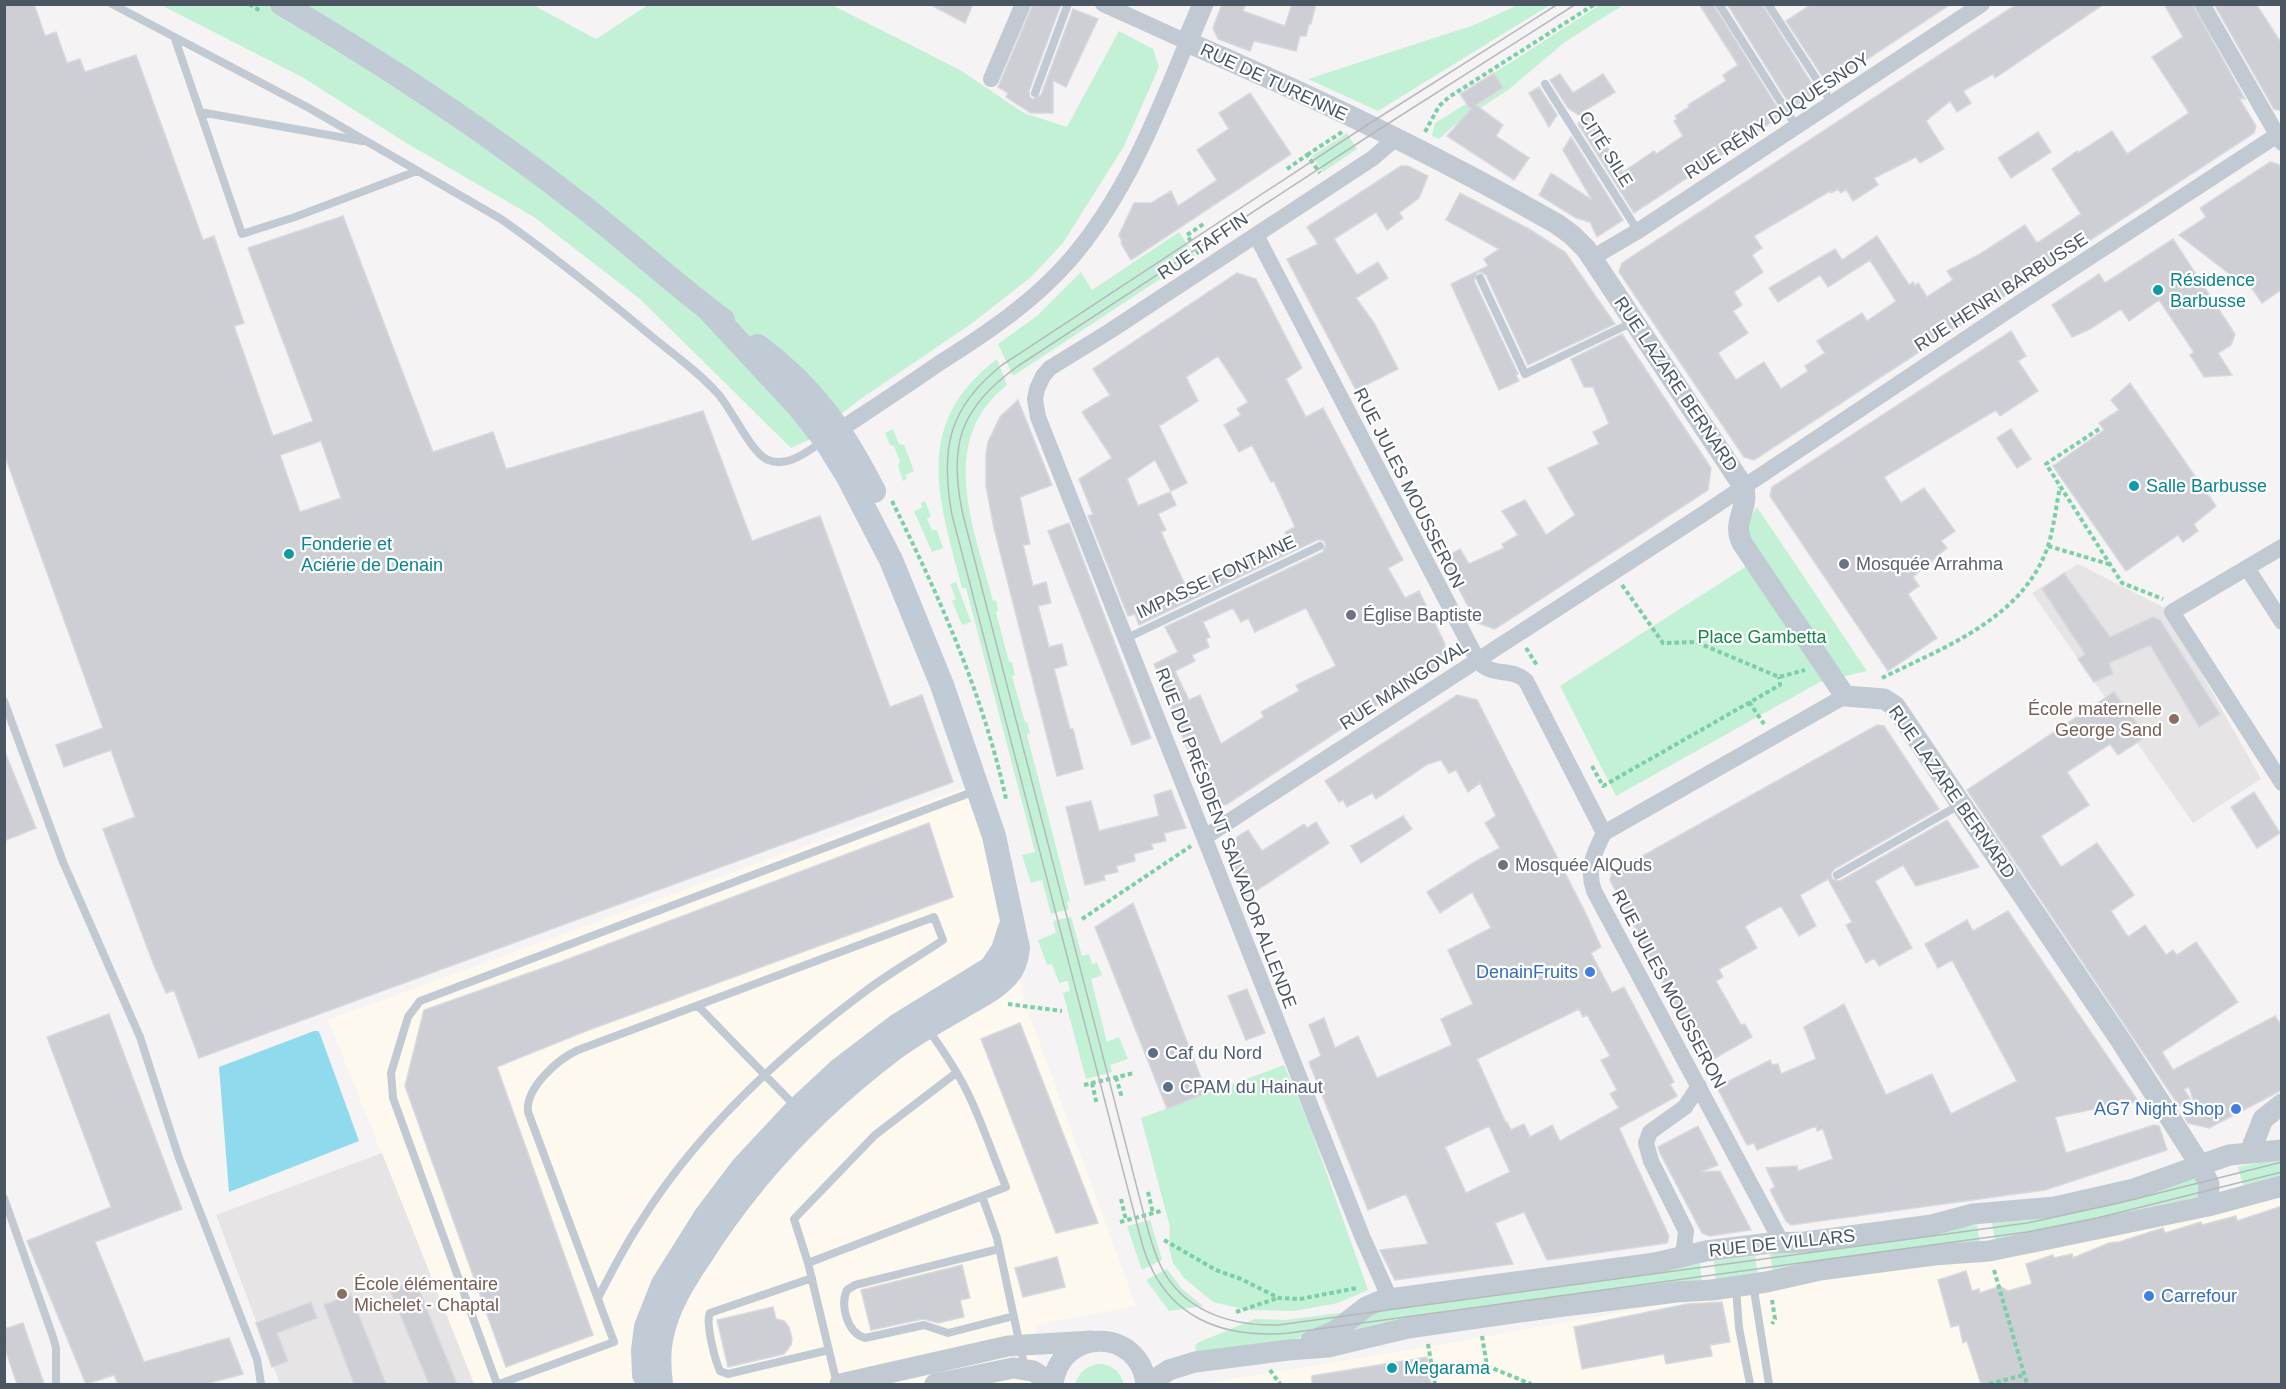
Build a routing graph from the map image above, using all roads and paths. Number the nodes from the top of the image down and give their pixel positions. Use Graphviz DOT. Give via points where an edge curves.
graph roads {
  1 [pos="112,4"];
  2 [pos="249,4"];
  3 [pos="1023,4"];
  4 [pos="1068,4"];
  5 [pos="1103,4"];
  6 [pos="1203,4"];
  7 [pos="1594,4"];
  8 [pos="1719,4"];
  9 [pos="1768,4"];
  10 [pos="1982,4"];
  11 [pos="2202,4"];
  12 [pos="273,9"];
  13 [pos="175,39"];
  14 [pos="1187,42"];
  15 [pos="991,79"];
  16 [pos="1545,84"];
  17 [pos="1035,93"];
  18 [pos="1832,103"];
  19 [pos="200,112"];
  20 [pos="1353,118"];
  21 [pos="1797,126"];
  22 [pos="2280,137"];
  23 [pos="1396,138"];
  24 [pos="368,142"];
  25 [pos="1416,148"];
  26 [pos="1308,155"];
  27 [pos="1444,163"];
  28 [pos="1287,168"];
  29 [pos="417,171"];
  30 [pos="1328,186"];
  31 [pos="1205,223"];
  32 [pos="1638,231"];
  33 [pos="1256,235"];
  34 [pos="1592,258"];
  35 [pos="1208,267"];
  36 [pos="1480,278"];
  37 [pos="1633,321"];
  38 [pos="1036,389"];
  39 [pos="2099,429"];
  40 [pos="833,435"];
  41 [pos="1743,486"];
  42 [pos="2060,487"];
  43 [pos="1320,546"];
  44 [pos="2048,546"];
  45 [pos="2282,547"];
  46 [pos="2112,565"];
  47 [pos="2247,568"];
  48 [pos="1613,572"];
  49 [pos="2172,612"];
  50 [pos="2282,622"];
  51 [pos="1517,635"];
  52 [pos="1127,638"];
  53 [pos="1478,661"];
  54 [pos="1824,665"];
  55 [pos="1541,671"];
  56 [pos="1779,677"];
  57 [pos="1845,696"];
  58 [pos="1869,698"];
  59 [pos="4,701"];
  60 [pos="1749,702"];
  61 [pos="1773,737"];
  62 [pos="1592,765"];
  63 [pos="2282,783"];
  64 [pos="982,789"];
  65 [pos="1961,803"];
  66 [pos="1604,833"];
  67 [pos="1205,837"];
  68 [pos="1837,875"];
  69 [pos="1082,920"];
  70 [pos="1006,1003"];
  71 [pos="698,1006"];
  72 [pos="1062,1011"];
  73 [pos="922,1020"];
  74 [pos="956,1073"];
  75 [pos="1134,1073"];
  76 [pos="765,1076"];
  77 [pos="1116,1077"];
  78 [pos="1092,1083"];
  79 [pos="1084,1085"];
  80 [pos="1699,1086"];
  81 [pos="1122,1098"];
  82 [pos="2282,1104"];
  83 [pos="1097,1105"];
  84 [pos="804,1115"];
  85 [pos="2282,1150"];
  86 [pos="2250,1152"];
  87 [pos="2200,1165"];
  88 [pos="2282,1186"];
  89 [pos="1148,1192"];
  90 [pos="982,1196"];
  91 [pos="4,1198"];
  92 [pos="1121,1200"];
  93 [pos="2208,1206"];
  94 [pos="1161,1211"];
  95 [pos="1153,1213"];
  96 [pos="1126,1220"];
  97 [pos="1120,1222"];
  98 [pos="1164,1240"];
  99 [pos="1782,1243"];
  100 [pos="999,1249"];
  101 [pos="1683,1256"];
  102 [pos="808,1263"];
  103 [pos="812,1278"];
  104 [pos="1744,1285"];
  105 [pos="1998,1287"];
  106 [pos="1387,1291"];
  107 [pos="598,1298"];
  108 [pos="1279,1298"];
  109 [pos="1236,1312"];
  110 [pos="1014,1316"];
  111 [pos="1480,1318"];
  112 [pos="1427,1340"];
  113 [pos="1092,1341"];
  114 [pos="1020,1344"];
  115 [pos="829,1350"];
  116 [pos="1288,1350"];
  117 [pos="1130,1352"];
  118 [pos="1195,1362"];
  119 [pos="1268,1367"];
  120 [pos="1025,1369"];
  121 [pos="2024,1375"];
  122 [pos="56,1384"];
  123 [pos="261,1384"];
  124 [pos="498,1384"];
  125 [pos="644,1384"];
  126 [pos="661,1384"];
  127 [pos="838,1384"];
  128 [pos="935,1384"];
  129 [pos="1053,1384"];
  130 [pos="1147,1384"];
  131 [pos="1280,1384"];
  132 [pos="1434,1384"];
  133 [pos="1532,1384"];
  134 [pos="1750,1384"];
  135 [pos="1769,1384"];
  136 [pos="1989,1384"];
  137 [pos="2027,1384"];
  1 -- 13 [label="lane"];
  2 -- 12 [label="path"];
  3 -- 15 [label="street"];
  4 -- 17 [label="lane"];
  5 -- 14 [label="street, RUE DE TURENNE"];
  6 -- 14 [label="street"];
  7 -- 25 [label="path" via="1443,101"];
  8 -- 21 [label="lane"];
  9 -- 18 [label="lane"];
  10 -- 18 [label="street, RUE RÉMY DUQUESNOY"];
  11 -- 22 [label="street"];
  12 -- 40 [label="main road" via="389,70 509,151 603,221 709,310 799,407"];
  13 -- 19 [label="lane"];
  13 -- 24 [label="lane"];
  14 -- 20 [label="street, RUE DE TURENNE"];
  14 -- 40 [label="street" via="1147,137 1123,182 1068,262 999,323"];
  16 -- 32 [label="lane, CITÉ SILE"];
  18 -- 21 [label="street, RUE RÉMY DUQUESNOY"];
  19 -- 24 [label="lane"];
  19 -- 29 [label="lane" via="242,234"];
  20 -- 23 [label="street, RUE DE TURENNE"];
  20 -- 26 [label="path" via="1340,134"];
  21 -- 32 [label="street, RUE RÉMY DUQUESNOY"];
  22 -- 41 [label="street, RUE HENRI BARBUSSE"];
  23 -- 25 [label="street, RUE DE TURENNE"];
  23 -- 30 [label="street, RUE TAFFIN"];
  24 -- 29 [label="lane"];
  25 -- 27 [label="street, RUE DE TURENNE"];
  26 -- 28 [label="path"];
  26 -- 30 [label="path"];
  27 -- 34 [label="street, RUE LAZARE BERNARD" via="1566,229"];
  29 -- 40 [label="lane" via="515,229 648,333 719,396 761,456 774,462 789,461"];
  30 -- 33 [label="street, RUE TAFFIN"];
  31 -- 35 [label="path" via="1186,235"];
  32 -- 34 [label="street, RUE RÉMY DUQUESNOY"];
  33 -- 35 [label="street, RUE TAFFIN"];
  33 -- 53 [label="street, RUE JULES MOUSSERON"];
  34 -- 37 [label="street, RUE LAZARE BERNARD"];
  35 -- 38 [label="street, RUE TAFFIN" via="1050,368"];
  36 -- 37 [label="lane" via="1525,374"];
  37 -- 41 [label="street, RUE LAZARE BERNARD"];
  38 -- 52 [label="street, RUE DU PRÉSIDENT SALVADOR ALLENDE" via="1038,417"];
  39 -- 42 [label="path" via="2046,464"];
  40 -- 64 [label="main road" via="855,454 905,554 941,639 974,728"];
  41 -- 48 [label="street, RUE MAINGOVAL"];
  41 -- 54 [label="street, RUE LAZARE BERNARD" via="1746,496 1738,522 1739,537"];
  42 -- 44 [label="path"];
  42 -- 46 [label="path"];
  43 -- 52 [label="lane, IMPASSE FONTAINE"];
  44 -- 46 [label="path"];
  44 -- 58 [label="path" via="2028,583 2005,609 1970,634 1878,680"];
  45 -- 47 [label="street"];
  46 -- 49 [label="path" via="2122,583 2163,598"];
  47 -- 49 [label="street"];
  47 -- 50 [label="street"];
  48 -- 51 [label="street, RUE MAINGOVAL"];
  48 -- 56 [label="path" via="1663,644 1696,642"];
  49 -- 63 [label="street"];
  51 -- 53 [label="street, RUE MAINGOVAL"];
  51 -- 55 [label="path"];
  52 -- 67 [label="street, RUE DU PRÉSIDENT SALVADOR ALLENDE"];
  53 -- 66 [label="street" via="1487,669 1518,675 1526,681"];
  53 -- 67 [label="street, RUE MAINGOVAL"];
  54 -- 56 [label="path"];
  54 -- 57 [label="street, RUE LAZARE BERNARD"];
  56 -- 60 [label="path" via="1780,685"];
  57 -- 58 [label="street, RUE LAZARE BERNARD"];
  57 -- 61 [label="street"];
  58 -- 65 [label="street, RUE LAZARE BERNARD" via="1884,699 1895,706"];
  59 -- 123 [label="lane" via="67,871 140,1037 179,1158 257,1359"];
  60 -- 61 [label="path"];
  60 -- 62 [label="path" via="1603,786"];
  61 -- 66 [label="street"];
  64 -- 73 [label="main road" via="1012,917 1004,950 991,968"];
  64 -- 124 [label="lane" via="420,1001 408,1017 391,1073 393,1098"];
  65 -- 68 [label="lane"];
  65 -- 87 [label="street, RUE LAZARE BERNARD"];
  66 -- 80 [label="street, RUE JULES MOUSSERON" via="1591,861 1594,891"];
  67 -- 69 [label="path"];
  67 -- 106 [label="street, RUE DU PRÉSIDENT SALVADOR ALLENDE"];
  70 -- 72 [label="path"];
  71 -- 76 [label="lane"];
  71 -- 76 [label="lane" via="934,916 943,940 869,989"];
  71 -- 107 [label="lane" via="569,1054 555,1064 529,1100 528,1112"];
  73 -- 74 [label="lane"];
  73 -- 84 [label="main road" via="882,1037 839,1070"];
  74 -- 90 [label="lane" via="971,1099 1006,1187"];
  74 -- 102 [label="lane" via="875,1135 794,1219"];
  75 -- 77 [label="path"];
  76 -- 84 [label="lane"];
  76 -- 107 [label="lane" via="720,1120 663,1189"];
  77 -- 78 [label="path"];
  77 -- 81 [label="path"];
  78 -- 79 [label="path"];
  78 -- 83 [label="path"];
  80 -- 99 [label="street, RUE JULES MOUSSERON"];
  80 -- 101 [label="street" via="1685,1107 1650,1132 1646,1143 1650,1161 1686,1231"];
  82 -- 86 [label="street" via="2263,1119"];
  84 -- 125 [label="main road" via="730,1184 663,1284 644,1338"];
  84 -- 126 [label="main road" via="780,1152 735,1205 679,1292 662,1334"];
  85 -- 86 [label="street, RUE DE VILLARS"];
  86 -- 87 [label="street, RUE DE VILLARS"];
  87 -- 93 [label="street, RUE LAZARE BERNARD" via="2209,1184"];
  87 -- 99 [label="street, RUE DE VILLARS" via="2134,1189 2055,1207 1973,1214 1932,1225"];
  88 -- 93 [label="street, RUE DE VILLARS"];
  89 -- 95 [label="path"];
  90 -- 100 [label="lane"];
  90 -- 102 [label="lane"];
  91 -- 122 [label="lane" via="53,1337"];
  92 -- 96 [label="path"];
  93 -- 104 [label="street, RUE DE VILLARS" via="2028,1245 1820,1270"];
  94 -- 95 [label="path"];
  95 -- 96 [label="path"];
  96 -- 97 [label="path"];
  98 -- 108 [label="path" via="1216,1270"];
  99 -- 101 [label="street, RUE DE VILLARS"];
  100 -- 110 [label="lane"];
  100 -- 110 [label="lane" via="850,1287 844,1298 848,1320 857,1335 869,1338 924,1325 948,1333"];
  101 -- 106 [label="street, RUE DE VILLARS" via="1655,1263"];
  102 -- 103 [label="lane"];
  103 -- 115 [label="lane"];
  103 -- 115 [label="lane" via="710,1313 707,1321 720,1371 728,1374"];
  104 -- 111 [label="street, RUE DE VILLARS"];
  104 -- 134 [label="lane" via="1740,1328"];
  104 -- 135 [label="lane"];
  105 -- 121 [label="path"];
  106 -- 108 [label="path"];
  106 -- 116 [label="street, RUE DE VILLARS" via="1335,1331"];
  107 -- 124 [label="lane" via="614,1342"];
  108 -- 109 [label="path"];
  110 -- 114 [label="lane"];
  111 -- 116 [label="street, RUE DE VILLARS" via="1401,1329 1328,1347"];
  111 -- 133 [label="path" via="1486,1366"];
  112 -- 132 [label="path"];
  113 -- 114 [label="street, RUE DE VILLARS"];
  113 -- 117 [label="street, RUE DE VILLARS" via="1109,1342"];
  113 -- 129 [label="street" via="1065,1356"];
  114 -- 120 [label="lane"];
  114 -- 127 [label="street, RUE DE VILLARS"];
  115 -- 127 [label="lane"];
  116 -- 118 [label="street, RUE DE VILLARS"];
  117 -- 118 [label="street, RUE DE VILLARS" via="1161,1361"];
  117 -- 130 [label="street"];
  118 -- 130 [label="street, RUE DE VILLARS" via="1168,1370"];
  119 -- 131 [label="path"];
  120 -- 128 [label="street"];
  120 -- 129 [label="street"];
  121 -- 136 [label="path"];
  121 -- 137 [label="path"];
}
